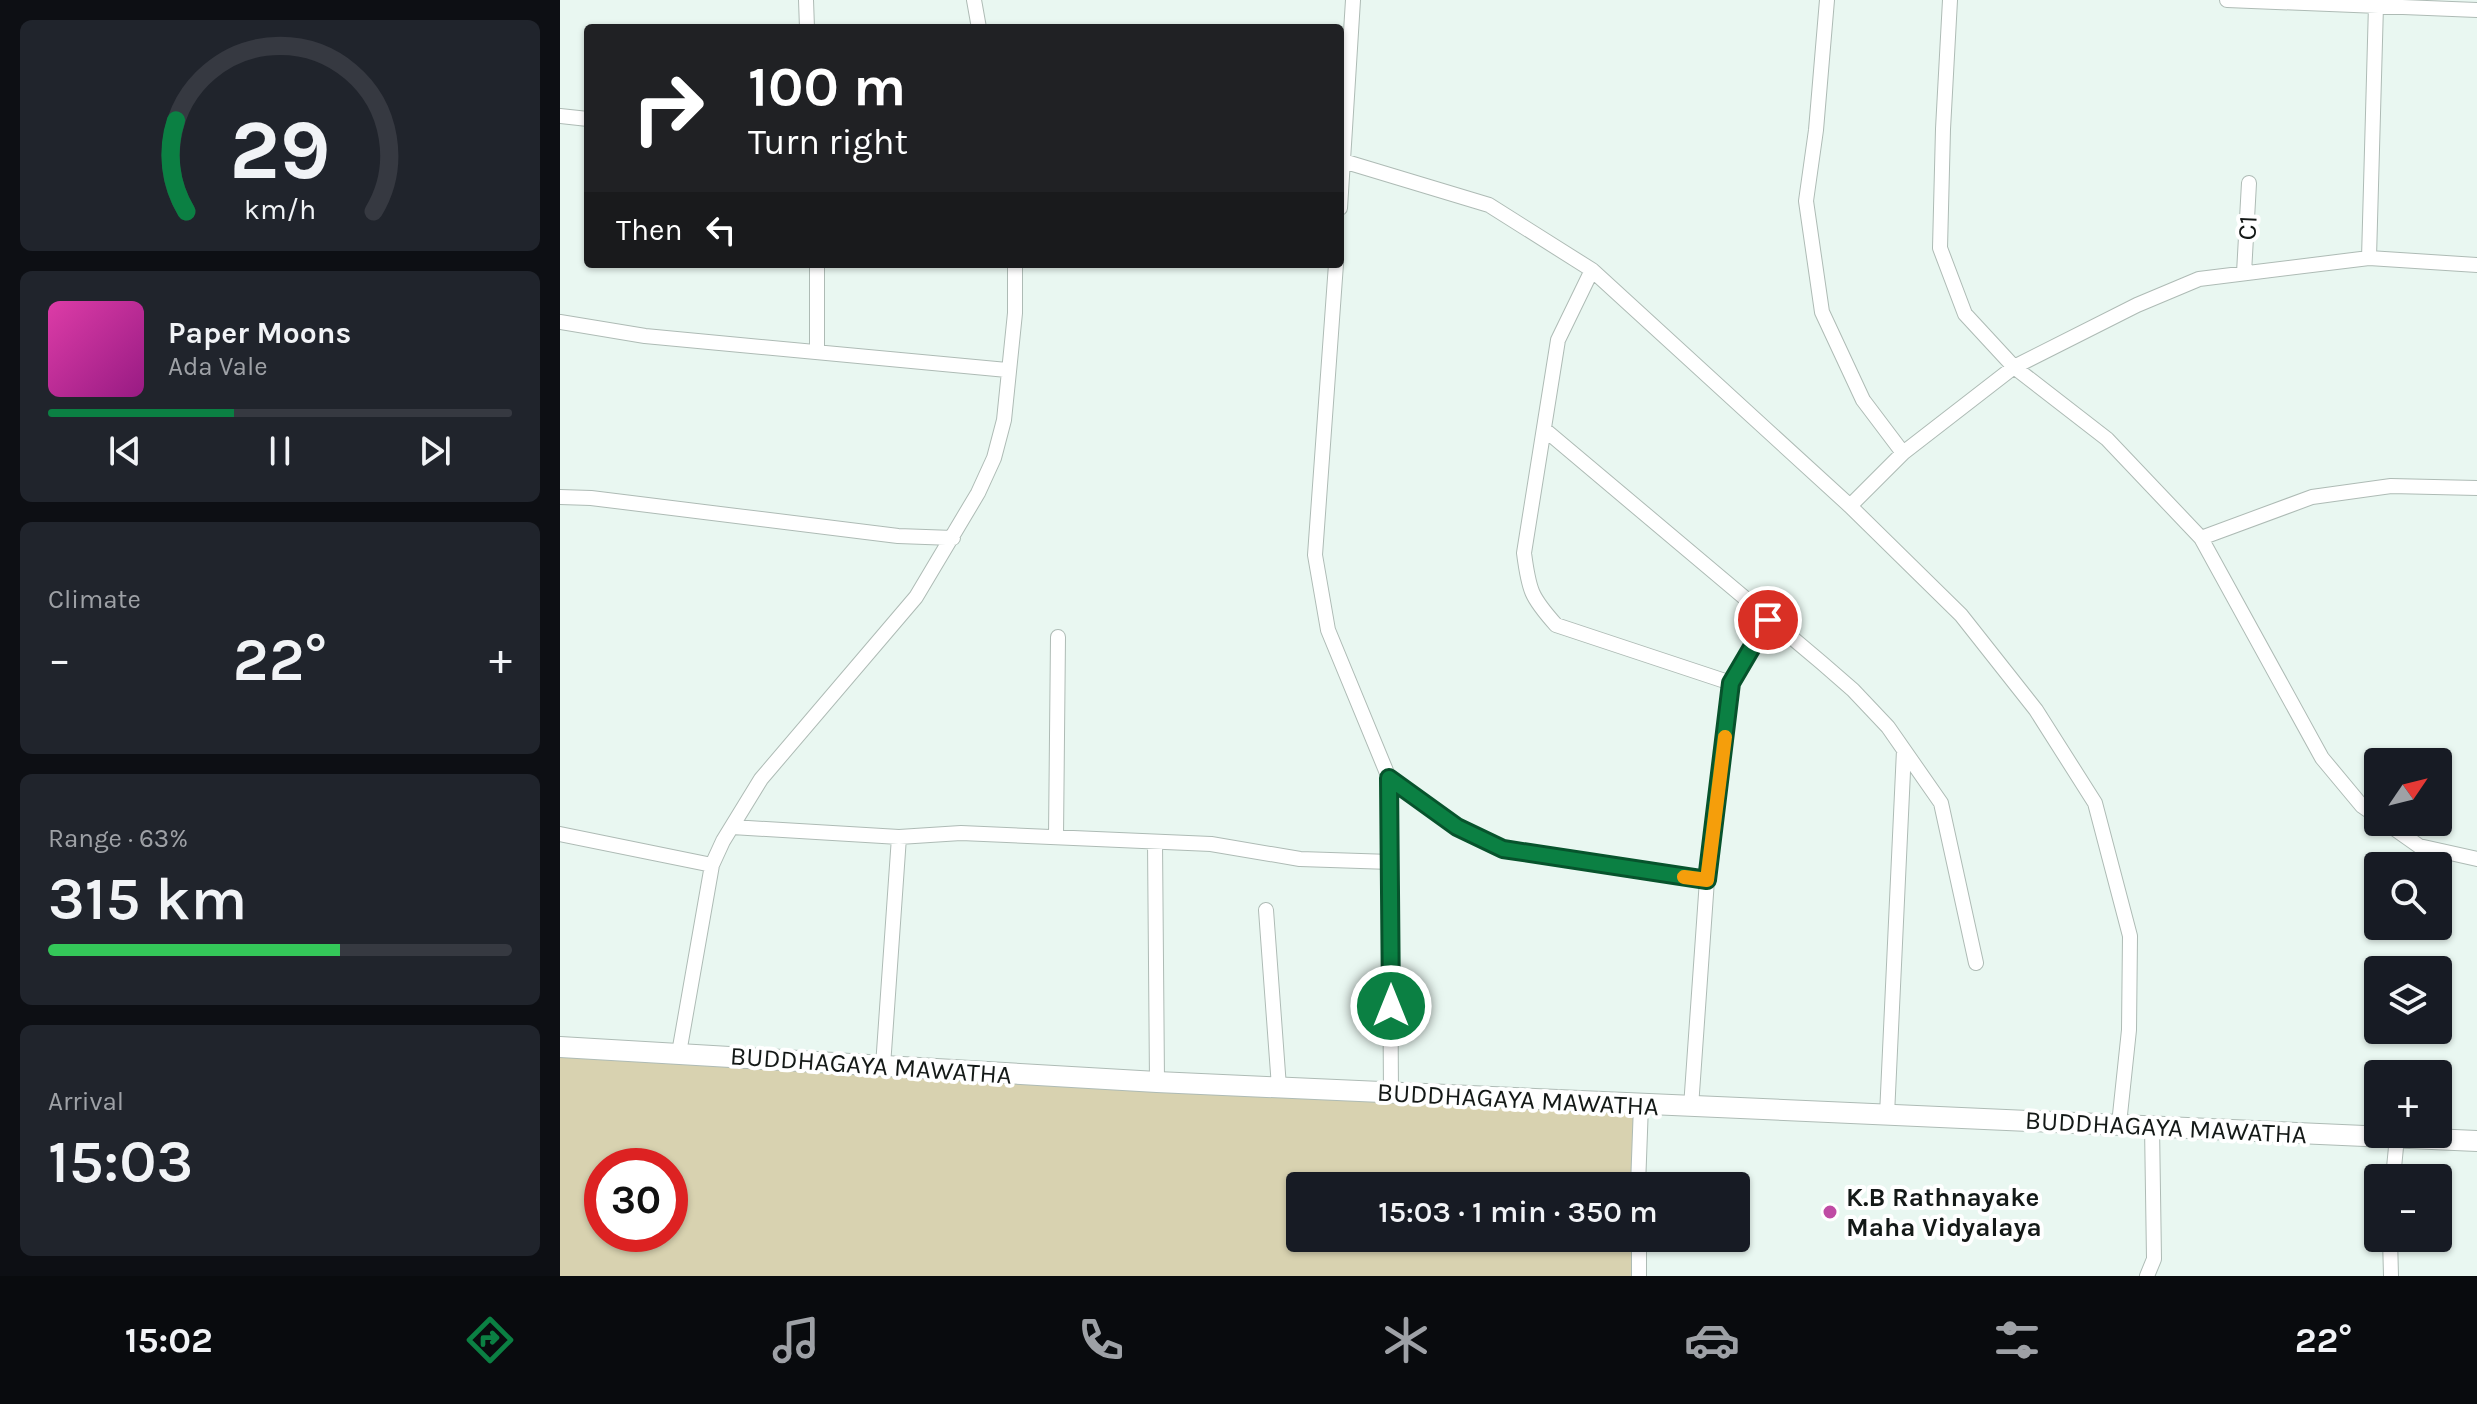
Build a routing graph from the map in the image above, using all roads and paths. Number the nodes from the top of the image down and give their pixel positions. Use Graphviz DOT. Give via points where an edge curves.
graph roads {
  1 [pos="806,0"];
  2 [pos="974,0"];
  3 [pos="1353,0"];
  4 [pos="1827,0"];
  5 [pos="1950,0"];
  6 [pos="2227,0"];
  7 [pos="2376,5"];
  8 [pos="2477,10"];
  9 [pos="807,24"];
  10 [pos="978,24"];
  11 [pos="560,116"];
  12 [pos="584,119"];
  13 [pos="1344,145"];
  14 [pos="1344,161"];
  15 [pos="2249,183"];
  16 [pos="2369,258"];
  17 [pos="2477,265"];
  18 [pos="817,268"];
  19 [pos="1015,268"];
  20 [pos="1336,268"];
  21 [pos="1592,270"];
  22 [pos="2244,273"];
  23 [pos="560,322"];
  24 [pos="817,350"];
  25 [pos="2014,367"];
  26 [pos="1007,370"];
  27 [pos="1544,429"];
  28 [pos="1903,453"];
  29 [pos="2477,488"];
  30 [pos="560,497"];
  31 [pos="1850,506"];
  32 [pos="953,538"];
  33 [pos="2201,538"];
  34 [pos="1768,620"];
  35 [pos="1058,637"];
  36 [pos="1731,683"];
  37 [pos="1904,750"];
  38 [pos="1389,778"];
  39 [pos="2364,807"];
  40 [pos="732,827"];
  41 [pos="560,834"];
  42 [pos="2405,836"];
  43 [pos="899,837"];
  44 [pos="1056,837"];
  45 [pos="1155,842"];
  46 [pos="2477,859"];
  47 [pos="1391,862"];
  48 [pos="712,865"];
  49 [pos="1707,880"];
  50 [pos="1266,910"];
  51 [pos="1976,963"];
  52 [pos="560,1047"];
  53 [pos="679,1053"];
  54 [pos="883,1066"];
  55 [pos="1157,1082"];
  56 [pos="1279,1087"];
  57 [pos="1391,1093"];
  58 [pos="1641,1105"];
  59 [pos="1691,1107"];
  60 [pos="1887,1115"];
  61 [pos="2119,1124"];
  62 [pos="2152,1126"];
  63 [pos="2364,1136"];
  64 [pos="2452,1140"];
  65 [pos="2477,1141"];
  66 [pos="1639,1172"];
  67 [pos="1639,1252"];
  68 [pos="2390,1252"];
  69 [pos="1639,1276"];
  70 [pos="2147,1276"];
  71 [pos="2391,1276"];
  1 -- 9 [label="street"];
  2 -- 10 [label="street"];
  3 -- 13 [label="street"];
  4 -- 28 [label="street" via="1806,201 1822,312 1863,400"];
  5 -- 25 [label="street" via="1940,248 1965,314"];
  6 -- 7 [label="street"];
  7 -- 8 [label="street"];
  7 -- 16 [label="street"];
  11 -- 12 [label="street"];
  14 -- 21 [label="street" via="1489,205"];
  15 -- 22 [label="street, C1"];
  16 -- 17 [label="street"];
  16 -- 22 [label="street"];
  18 -- 24 [label="street"];
  19 -- 26 [label="street"];
  20 -- 38 [label="street" via="1315,555 1328,630"];
  21 -- 27 [label="street" via="1558,340"];
  21 -- 31 [label="street"];
  22 -- 25 [label="street" via="2199,279"];
  23 -- 24 [label="street" via="645,336"];
  24 -- 26 [label="street"];
  25 -- 28 [label="street"];
  25 -- 33 [label="street" via="2107,439"];
  26 -- 32 [label="street" via="1004,420 994,458"];
  27 -- 34 [label="street"];
  27 -- 36 [label="street" via="1524,553 1528,587 1540,607 1556,625"];
  28 -- 31 [label="street"];
  29 -- 33 [label="street" via="2391,486 2312,497"];
  30 -- 32 [label="street"];
  31 -- 61 [label="street" via="1961,615 2036,710 2095,803 2130,936 2129,1030"];
  32 -- 40 [label="street" via="916,597 761,779"];
  33 -- 39 [label="street" via="2322,758"];
  34 -- 36 [label="street"];
  34 -- 37 [label="street" via="1853,690"];
  35 -- 44 [label="street"];
  36 -- 49 [label="street"];
  37 -- 51 [label="street" via="1941,803"];
  37 -- 60 [label="street"];
  38 -- 47 [label="street"];
  38 -- 49 [label="street" via="1457,827 1503,849"];
  40 -- 43 [label="street"];
  40 -- 48 [label="street"];
  41 -- 48 [label="street"];
  42 -- 46 [label="street" via="2419,846"];
  43 -- 44 [label="street"];
  43 -- 54 [label="street"];
  44 -- 45 [label="street"];
  45 -- 47 [label="street" via="1211,844 1300,859"];
  45 -- 55 [label="street"];
  47 -- 57 [label="street"];
  48 -- 53 [label="street"];
  49 -- 59 [label="street"];
  50 -- 56 [label="street"];
  52 -- 53 [label="main road, BUDDHAGAYA MAWATHA"];
  53 -- 54 [label="main road, BUDDHAGAYA MAWATHA"];
  54 -- 55 [label="main road, BUDDHAGAYA MAWATHA"];
  55 -- 56 [label="main road, BUDDHAGAYA MAWATHA"];
  56 -- 57 [label="main road, BUDDHAGAYA MAWATHA"];
  57 -- 58 [label="main road, BUDDHAGAYA MAWATHA"];
  58 -- 59 [label="main road, BUDDHAGAYA MAWATHA"];
  58 -- 66 [label="street"];
  59 -- 60 [label="main road, BUDDHAGAYA MAWATHA"];
  60 -- 61 [label="main road, BUDDHAGAYA MAWATHA"];
  61 -- 62 [label="main road, BUDDHAGAYA MAWATHA"];
  62 -- 63 [label="main road, BUDDHAGAYA MAWATHA"];
  62 -- 70 [label="street" via="2154,1259"];
  64 -- 65 [label="main road, BUDDHAGAYA MAWATHA"];
  67 -- 69 [label="street"];
  68 -- 71 [label="street"];
}
